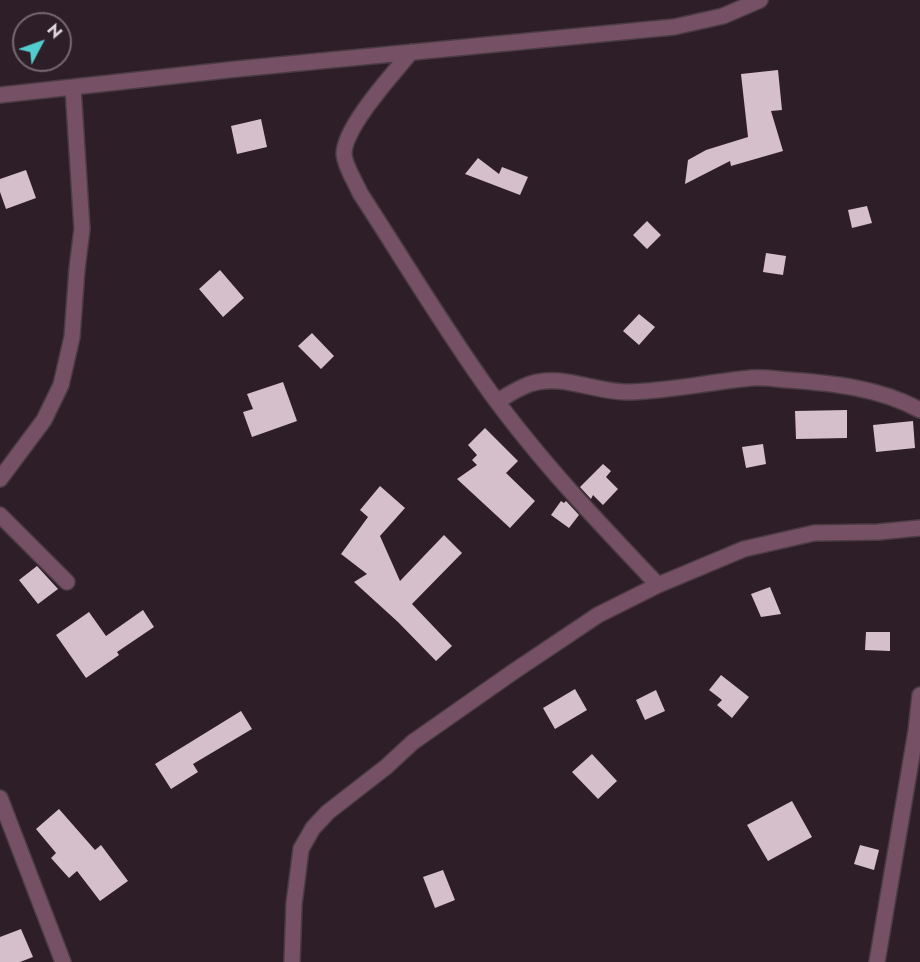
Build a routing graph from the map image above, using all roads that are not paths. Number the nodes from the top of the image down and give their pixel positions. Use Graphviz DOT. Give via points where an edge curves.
graph roads {
  1 [pos="760,0"];
  2 [pos="411,52"];
  3 [pos="72,87"];
  4 [pos="0,95"];
  5 [pos="498,401"];
  6 [pos="920,410"];
  7 [pos="0,480"];
  8 [pos="0,515"];
  9 [pos="920,528"];
  10 [pos="67,582"];
  11 [pos="658,585"];
  12 [pos="920,695"];
  13 [pos="908,784"];
  14 [pos="920,795"];
  15 [pos="0,798"];
  16 [pos="63,962"];
  17 [pos="292,962"];
  18 [pos="877,962"];
  1 -- 2 [label="street" via="723,16 674,27"];
  2 -- 3 [label="street"];
  2 -- 5 [label="street" via="350,132 344,153 346,165"];
  3 -- 4 [label="street"];
  3 -- 7 [label="street" via="82,229 72,338 61,385 44,420"];
  5 -- 6 [label="street" via="532,384 547,382 627,392 754,378 831,383 901,399"];
  5 -- 11 [label="street" via="590,514"];
  8 -- 10 [label="street"];
  9 -- 11 [label="street" via="814,533 744,549"];
  11 -- 17 [label="street" via="598,615 413,742 312,828 301,849"];
  12 -- 13 [label="street"];
  13 -- 14 [label="street"];
  13 -- 18 [label="street"];
  15 -- 16 [label="street"];
}
